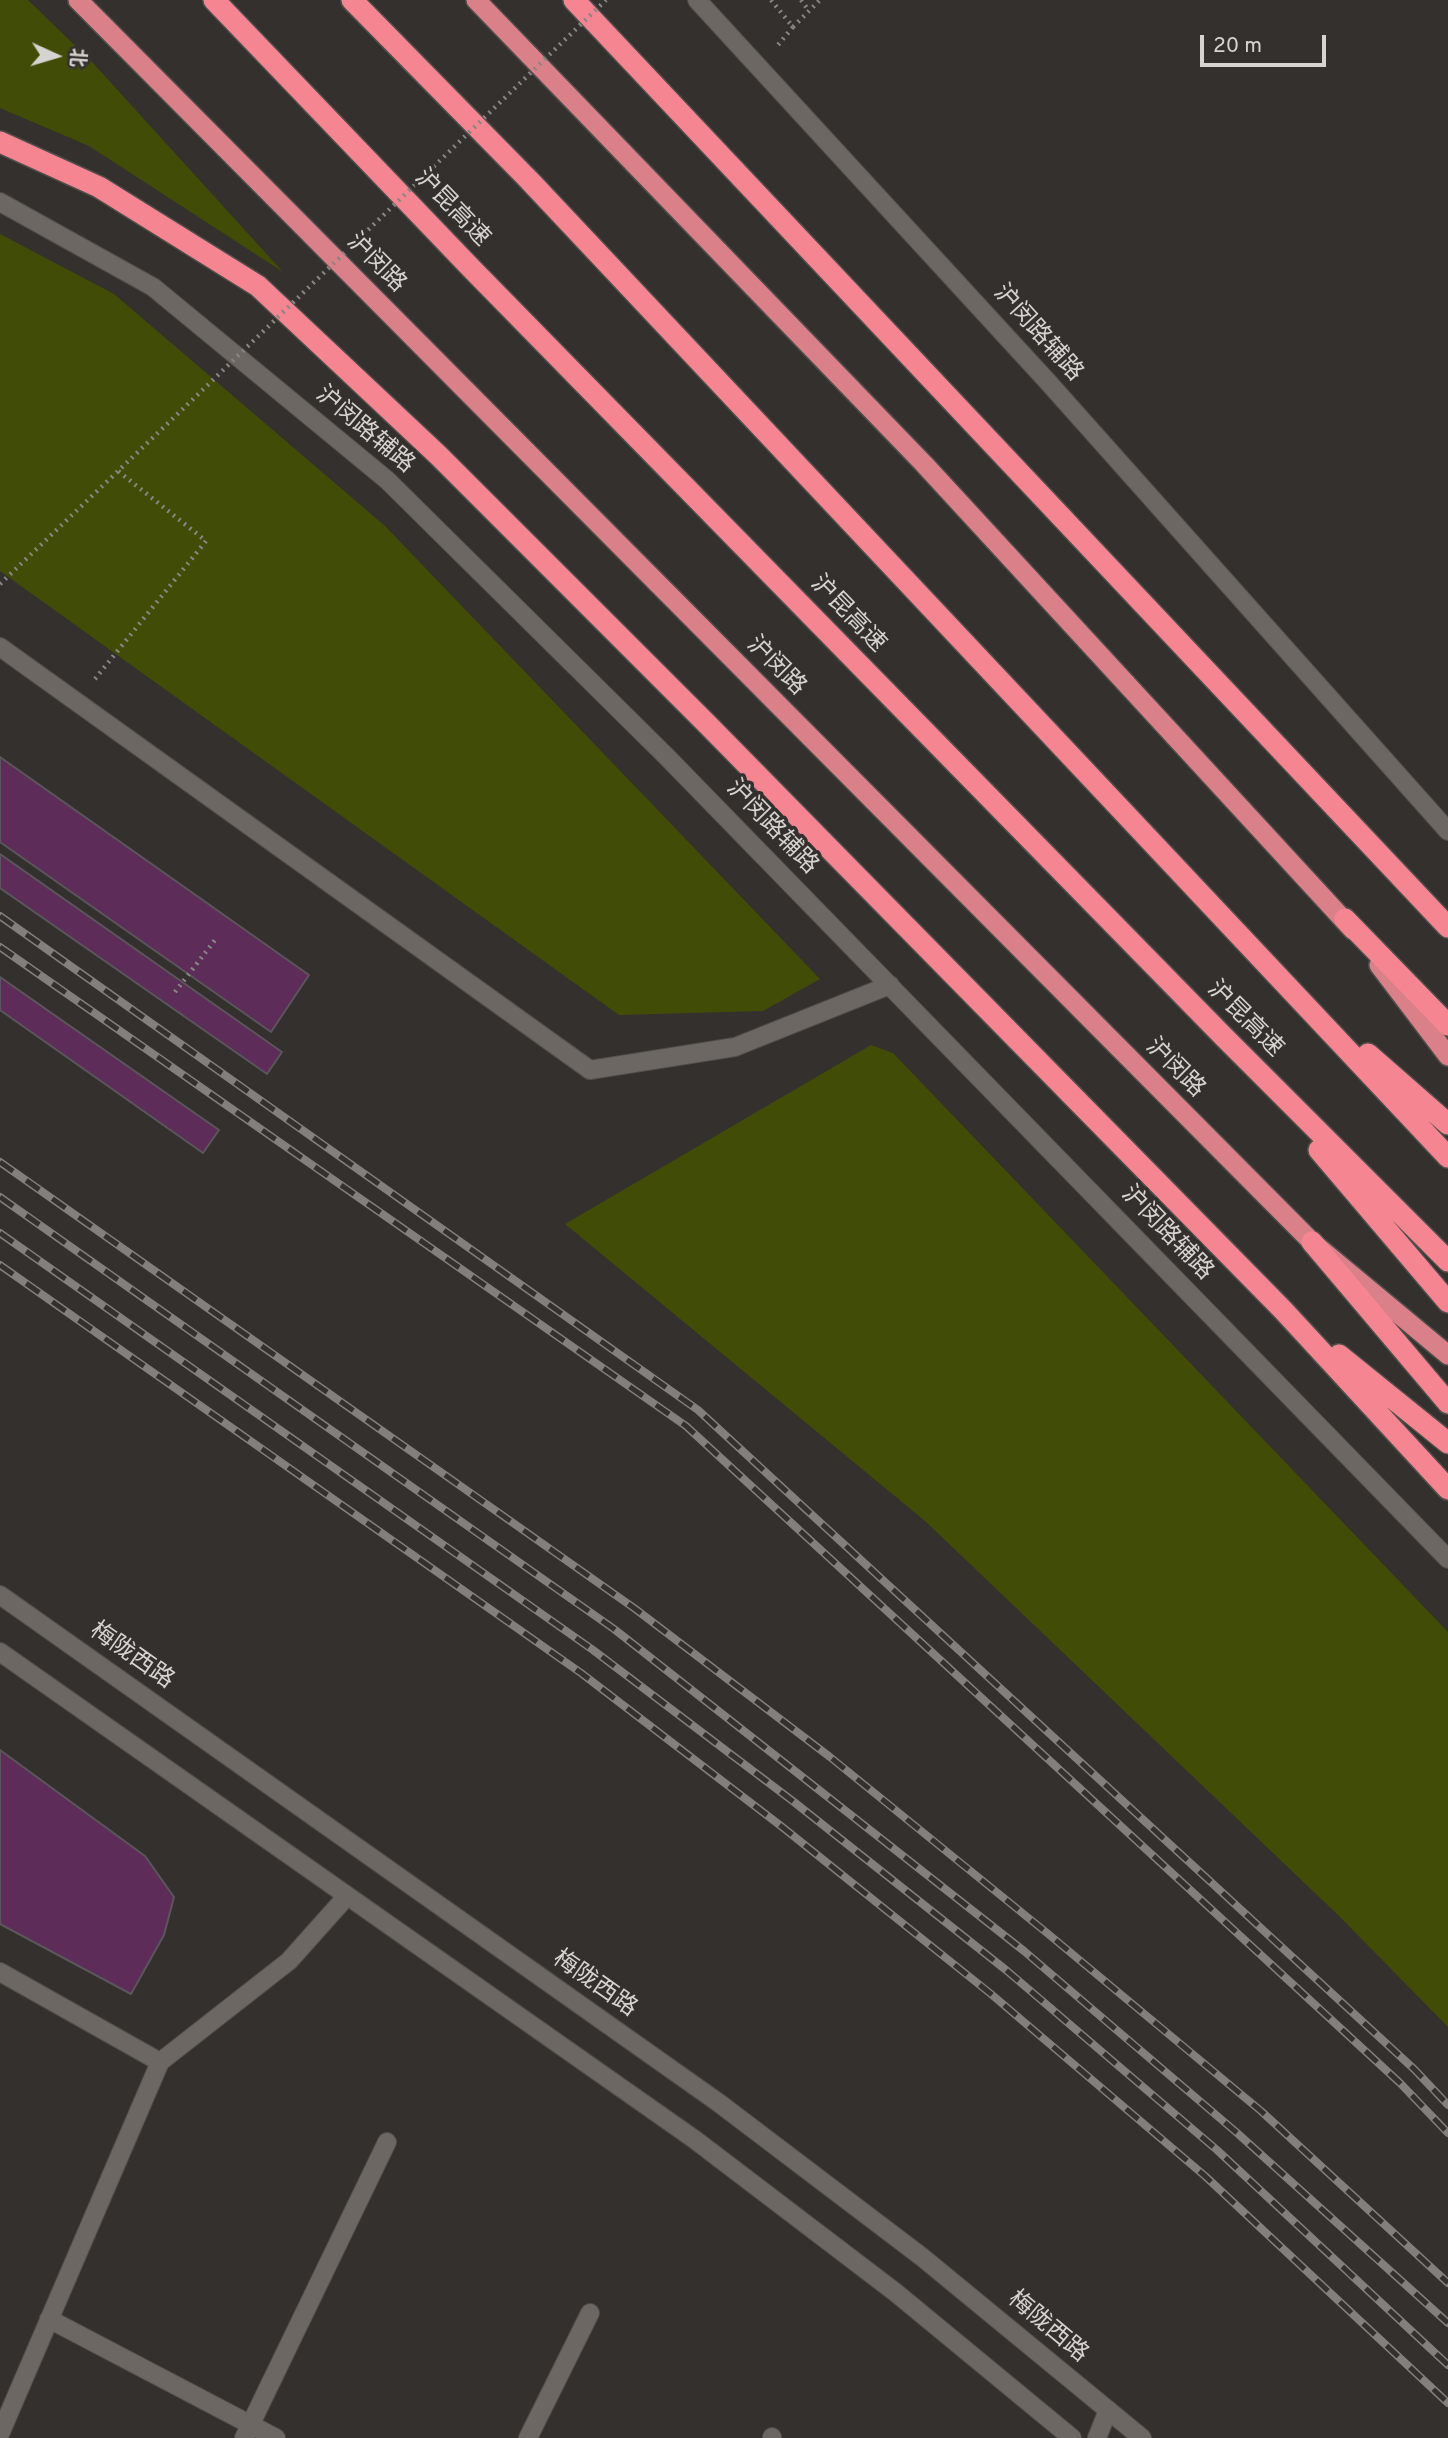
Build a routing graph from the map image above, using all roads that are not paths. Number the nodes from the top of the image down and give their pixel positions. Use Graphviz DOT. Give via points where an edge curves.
graph roads {
  1 [pos="78,0"];
  2 [pos="214,0"];
  3 [pos="352,0"];
  4 [pos="476,0"];
  5 [pos="574,0"];
  6 [pos="697,0"];
  7 [pos="0,142"];
  8 [pos="0,202"];
  9 [pos="0,647"];
  10 [pos="1448,831"];
  11 [pos="1345,919"];
  12 [pos="1448,928"];
  13 [pos="1281,978"];
  14 [pos="890,985"];
  15 [pos="1448,1025"];
  16 [pos="1223,1036"];
  17 [pos="1448,1056"];
  18 [pos="1448,1124"];
  19 [pos="1448,1157"];
  20 [pos="1312,1242"];
  21 [pos="1448,1261"];
  22 [pos="1448,1302"];
  23 [pos="1283,1310"];
  24 [pos="1448,1355"];
  25 [pos="1448,1403"];
  26 [pos="1448,1443"];
  27 [pos="1448,1489"];
  28 [pos="1448,1559"];
  29 [pos="0,1595"];
  30 [pos="0,1652"];
  31 [pos="347,1895"];
  32 [pos="0,1972"];
  33 [pos="160,2062"];
  34 [pos="387,2142"];
  35 [pos="590,2313"];
  36 [pos="50,2319"];
  37 [pos="1108,2410"];
  38 [pos="247,2431"];
  39 [pos="0,2434"];
  40 [pos="276,2438"];
  41 [pos="528,2438"];
  42 [pos="1072,2438"];
  43 [pos="1097,2438"];
  44 [pos="1142,2438"];
  1 -- 20 [label="highway, 沪闵路"];
  2 -- 16 [label="highway, 沪昆高速"];
  3 -- 13 [label="highway" via="529,180"];
  4 -- 11 [label="highway" via="924,464"];
  5 -- 12 [label="highway"];
  6 -- 10 [label="street, 沪闵路辅路" via="1048,382"];
  7 -- 23 [label="highway" via="99,187 258,286 438,455"];
  8 -- 14 [label="street, 沪闵路辅路" via="153,287 387,480"];
  9 -- 14 [label="street" via="590,1070 735,1047"];
  11 -- 15 [label="highway"];
  11 -- 17 [label="highway"];
  13 -- 18 [label="highway"];
  13 -- 19 [label="highway"];
  14 -- 28 [label="street, 沪闵路辅路"];
  16 -- 21 [label="highway, 沪昆高速"];
  16 -- 22 [label="highway"];
  20 -- 24 [label="highway, 沪闵路"];
  20 -- 25 [label="highway"];
  23 -- 26 [label="highway"];
  23 -- 27 [label="highway"];
  29 -- 37 [label="street, 梅陇西路" via="719,2103 922,2257"];
  30 -- 31 [label="street"];
  31 -- 33 [label="street" via="289,1961"];
  31 -- 42 [label="street" via="694,2139 895,2292"];
  32 -- 33 [label="street"];
  33 -- 36 [label="street"];
  34 -- 38 [label="street"];
  35 -- 41 [label="street"];
  36 -- 38 [label="street"];
  36 -- 39 [label="street"];
  37 -- 43 [label="street"];
  37 -- 44 [label="street, 梅陇西路"];
  38 -- 40 [label="street"];
}
